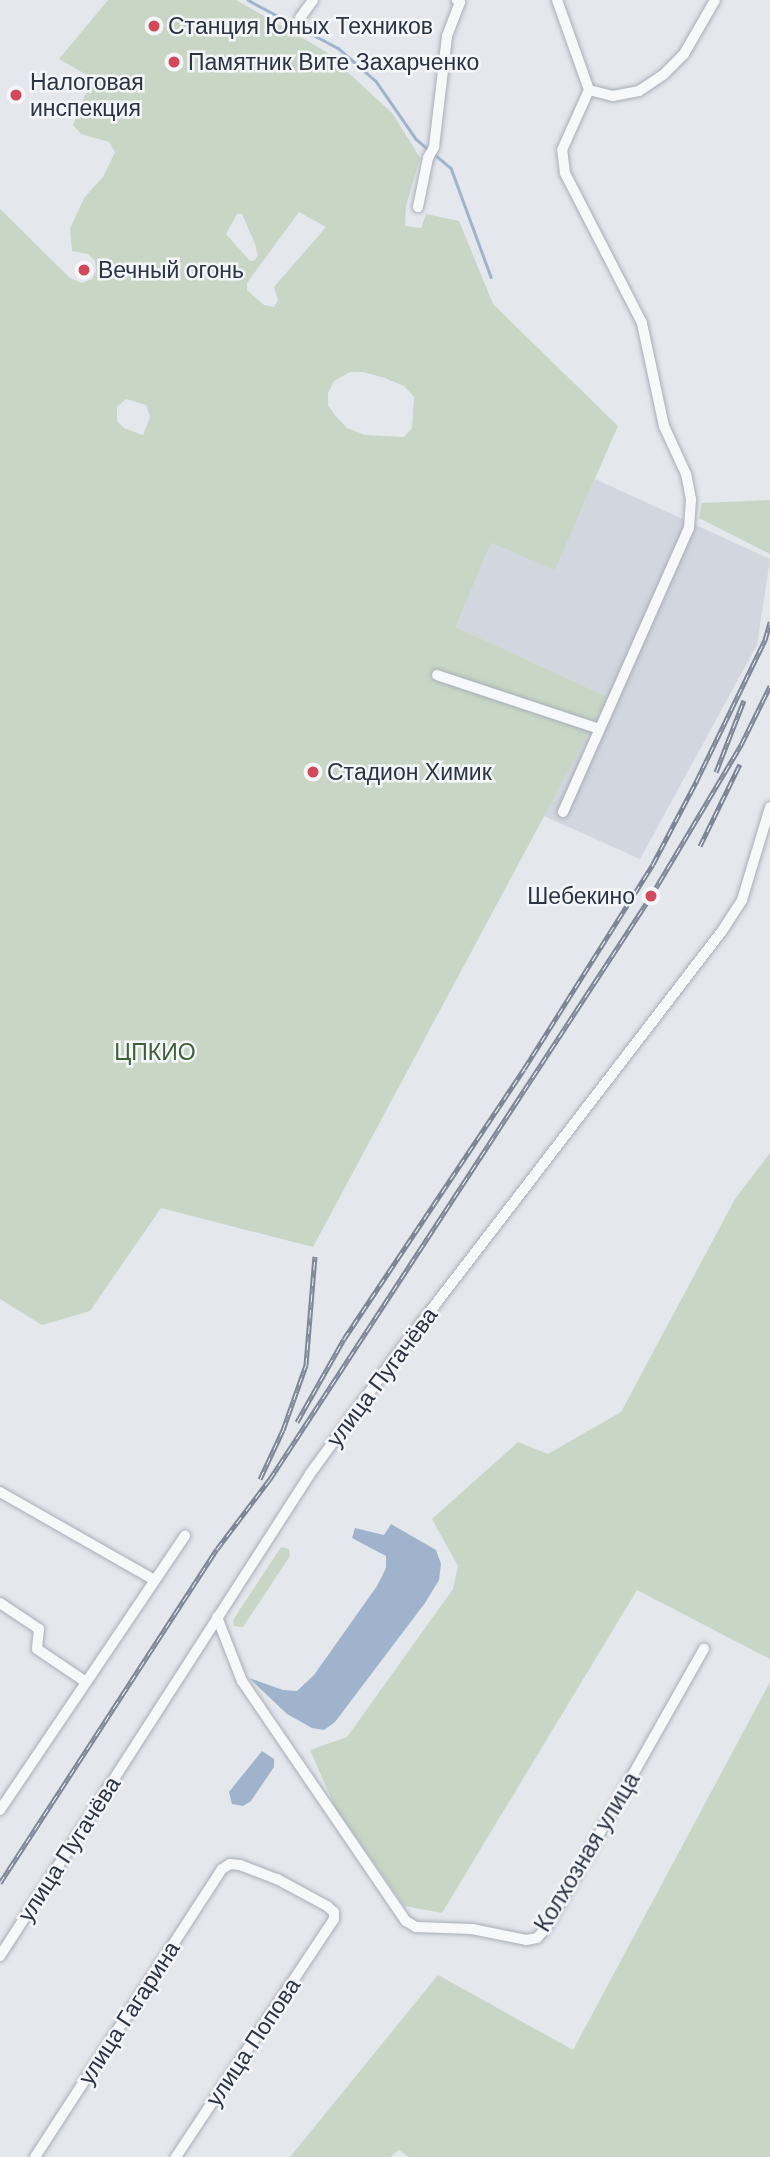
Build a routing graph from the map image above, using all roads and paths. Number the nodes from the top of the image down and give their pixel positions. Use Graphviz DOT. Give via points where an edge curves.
graph roads {
  1 [pos="313,0"];
  2 [pos="557,0"];
  3 [pos="715,0"];
  4 [pos="458,1"];
  5 [pos="300,18"];
  6 [pos="589,90"];
  7 [pos="418,207"];
  8 [pos="437,675"];
  9 [pos="599,729"];
  10 [pos="770,807"];
  11 [pos="563,813"];
  12 [pos="0,1492"];
  13 [pos="185,1536"];
  14 [pos="154,1580"];
  15 [pos="0,1604"];
  16 [pos="217,1617"];
  17 [pos="704,1649"];
  18 [pos="86,1682"];
  19 [pos="0,1810"];
  20 [pos="331,1928"];
  21 [pos="0,1956"];
  22 [pos="35,2157"];
  23 [pos="176,2157"];
  1 -- 5 [label="street"];
  2 -- 6 [label="street"];
  3 -- 6 [label="street" via="684,54 663,75 639,91 613,96"];
  4 -- 7 [label="street" via="447,36 434,146"];
  6 -- 9 [label="street" via="562,150 565,173 642,323 664,426 686,474 691,499 689,528"];
  8 -- 9 [label="street"];
  9 -- 11 [label="street"];
  10 -- 16 [label="street, улица Пугачёва" via="742,900 722,932 394,1357 310,1474"];
  12 -- 14 [label="street"];
  13 -- 14 [label="street"];
  14 -- 18 [label="street"];
  15 -- 18 [label="street" via="39,1629 37,1649"];
  16 -- 17 [label="street, Колхозная улица" via="242,1681 406,1921 415,1927 472,1929 526,1940 537,1938 547,1928"];
  16 -- 21 [label="street, улица Пугачёва"];
  18 -- 19 [label="street"];
  20 -- 22 [label="street, улица Гагарина" via="334,1912 327,1906 240,1865 222,1869"];
  20 -- 23 [label="street, улица Попова"];
}
